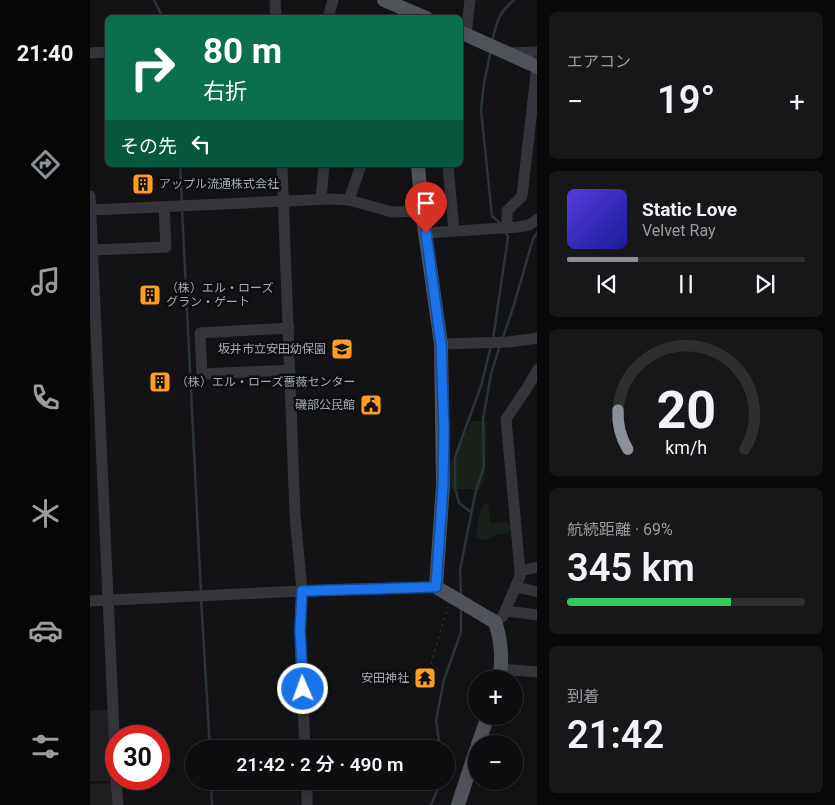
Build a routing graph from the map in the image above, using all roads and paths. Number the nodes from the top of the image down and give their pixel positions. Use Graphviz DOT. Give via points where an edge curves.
graph roads {
  1 [pos="275,0"];
  2 [pos="333,0"];
  3 [pos="384,0"];
  4 [pos="470,0"];
  5 [pos="403,8"];
  6 [pos="276,15"];
  7 [pos="329,15"];
  8 [pos="419,15"];
  9 [pos="463,33"];
  10 [pos="105,52"];
  11 [pos="90,53"];
  12 [pos="537,62"];
  13 [pos="282,167"];
  14 [pos="324,167"];
  15 [pos="360,167"];
  16 [pos="418,167"];
  17 [pos="448,167"];
  18 [pos="90,196"];
  19 [pos="321,199"];
  20 [pos="284,200"];
  21 [pos="349,200"];
  22 [pos="164,207"];
  23 [pos="91,210"];
  24 [pos="422,211"];
  25 [pos="537,220"];
  26 [pos="507,228"];
  27 [pos="454,231"];
  28 [pos="426,233"];
  29 [pos="92,250"];
  30 [pos="288,328"];
  31 [pos="537,338"];
  32 [pos="441,344"];
  33 [pos="290,370"];
  34 [pos="537,372"];
  35 [pos="537,566"];
  36 [pos="520,571"];
  37 [pos="436,587"];
  38 [pos="516,587"];
  39 [pos="302,591"];
  40 [pos="537,592"];
  41 [pos="453,598"];
  42 [pos="108,600"];
  43 [pos="90,601"];
  44 [pos="506,610"];
  45 [pos="537,615"];
  46 [pos="495,622"];
  47 [pos="429,670"];
  48 [pos="499,670"];
  49 [pos="537,672"];
  50 [pos="523,673"];
  51 [pos="114,725"];
  52 [pos="305,740"];
  53 [pos="468,774"];
  54 [pos="117,790"];
  55 [pos="307,790"];
  56 [pos="118,805"];
  57 [pos="308,805"];
  58 [pos="458,805"];
  1 -- 6 [label="street"];
  2 -- 7 [label="street"];
  3 -- 5 [label="main road"];
  4 -- 9 [label="street"];
  5 -- 8 [label="main road"];
  9 -- 12 [label="main road" via="508,54"];
  10 -- 11 [label="street"];
  12 -- 26 [label="street" via="522,196 507,211"];
  13 -- 20 [label="street"];
  14 -- 19 [label="street"];
  15 -- 21 [label="street"];
  16 -- 24 [label="main road"];
  17 -- 27 [label="street"];
  18 -- 23 [label="street"];
  19 -- 20 [label="street"];
  19 -- 21 [label="street"];
  20 -- 22 [label="street"];
  20 -- 30 [label="street"];
  21 -- 24 [label="street" via="392,212"];
  22 -- 23 [label="street"];
  22 -- 29 [label="street" via="166,246"];
  23 -- 29 [label="street"];
  24 -- 28 [label="main road"];
  25 -- 26 [label="street" via="529,225"];
  26 -- 27 [label="street"];
  27 -- 28 [label="street"];
  28 -- 32 [label="main road"];
  29 -- 42 [label="street"];
  30 -- 33 [label="street"];
  30 -- 33 [label="street" via="200,333 202,374"];
  31 -- 32 [label="street"];
  32 -- 37 [label="main road" via="443,485"];
  33 -- 39 [label="street" via="295,515"];
  34 -- 36 [label="street" via="506,419"];
  35 -- 36 [label="street"];
  36 -- 38 [label="street"];
  37 -- 39 [label="street"];
  37 -- 41 [label="main road"];
  38 -- 40 [label="street"];
  38 -- 44 [label="street"];
  39 -- 42 [label="street"];
  39 -- 52 [label="street" via="300,630"];
  41 -- 46 [label="main road"];
  41 -- 47 [label="path"];
  42 -- 43 [label="street"];
  42 -- 51 [label="street"];
  44 -- 45 [label="street"];
  44 -- 46 [label="street" via="504,616"];
  46 -- 48 [label="main road"];
  49 -- 50 [label="street"];
  53 -- 58 [label="main road"];
  54 -- 56 [label="street"];
  55 -- 57 [label="street"];
}
